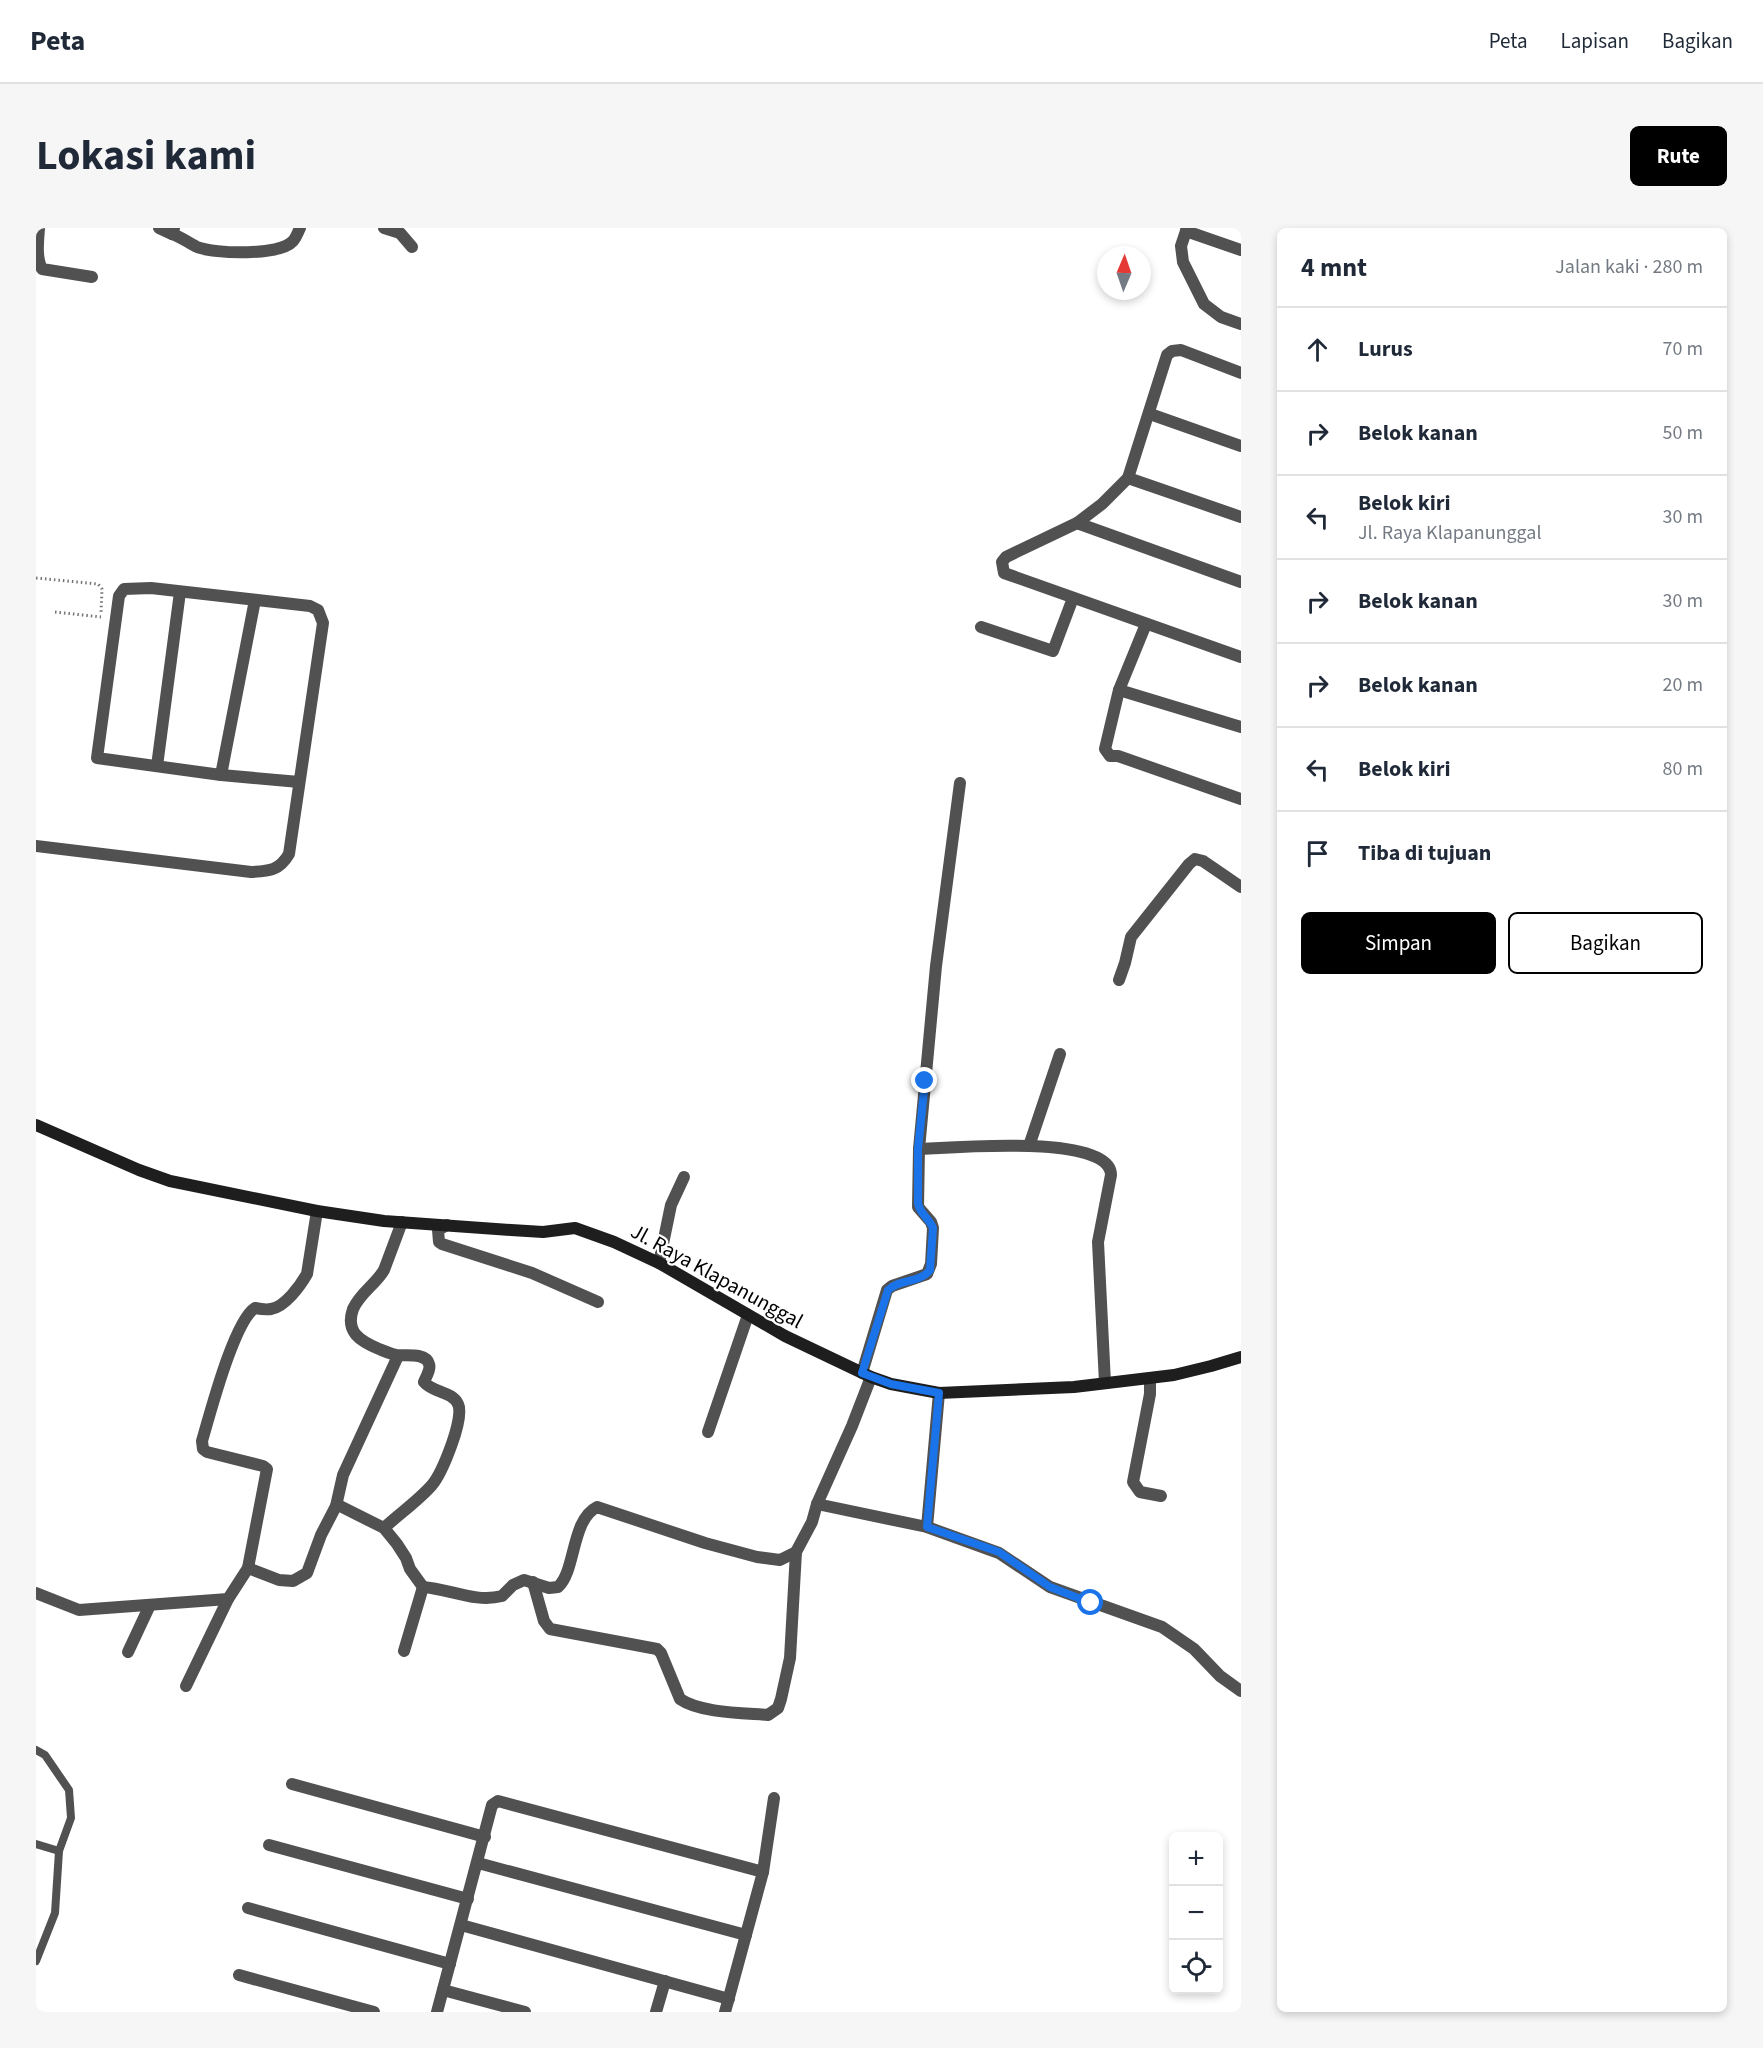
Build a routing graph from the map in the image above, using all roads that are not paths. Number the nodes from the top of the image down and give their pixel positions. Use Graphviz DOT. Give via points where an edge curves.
graph roads {
  1 [pos="39,228"];
  2 [pos="159,228"];
  3 [pos="300,228"];
  4 [pos="384,228"];
  5 [pos="1186,230"];
  6 [pos="173,231"];
  7 [pos="412,247"];
  8 [pos="1241,250"];
  9 [pos="92,277"];
  10 [pos="1241,324"];
  11 [pos="1241,373"];
  12 [pos="1150,414"];
  13 [pos="1241,446"];
  14 [pos="1128,478"];
  15 [pos="1241,517"];
  16 [pos="1077,523"];
  17 [pos="1241,582"];
  18 [pos="180,592"];
  19 [pos="1072,598"];
  20 [pos="255,600"];
  21 [pos="1146,624"];
  22 [pos="981,627"];
  23 [pos="1241,657"];
  24 [pos="1119,690"];
  25 [pos="1241,728"];
  26 [pos="157,766"];
  27 [pos="221,776"];
  28 [pos="299,782"];
  29 [pos="960,783"];
  30 [pos="1241,799"];
  31 [pos="36,846"];
  32 [pos="1241,887"];
  33 [pos="1119,980"];
  34 [pos="1060,1054"];
  35 [pos="36,1125"];
  36 [pos="1029,1146"];
  37 [pos="918,1149"];
  38 [pos="684,1177"];
  39 [pos="317,1212"];
  40 [pos="402,1222"];
  41 [pos="447,1225"];
  42 [pos="659,1263"];
  43 [pos="598,1302"];
  44 [pos="748,1315"];
  45 [pos="398,1356"];
  46 [pos="1241,1357"];
  47 [pos="866,1375"];
  48 [pos="1148,1379"];
  49 [pos="1105,1383"];
  50 [pos="939,1393"];
  51 [pos="708,1432"];
  52 [pos="1161,1496"];
  53 [pos="817,1504"];
  54 [pos="336,1506"];
  55 [pos="927,1527"];
  56 [pos="384,1528"];
  57 [pos="796,1552"];
  58 [pos="248,1568"];
  59 [pos="533,1582"];
  60 [pos="423,1587"];
  61 [pos="36,1593"];
  62 [pos="228,1599"];
  63 [pos="150,1605"];
  64 [pos="404,1651"];
  65 [pos="128,1652"];
  66 [pos="186,1686"];
  67 [pos="1241,1691"];
  68 [pos="36,1750"];
  69 [pos="292,1784"];
  70 [pos="774,1798"];
  71 [pos="485,1837"];
  72 [pos="36,1844"];
  73 [pos="269,1845"];
  74 [pos="59,1851"];
  75 [pos="478,1863"];
  76 [pos="764,1872"];
  77 [pos="468,1899"];
  78 [pos="248,1908"];
  79 [pos="461,1925"];
  80 [pos="746,1935"];
  81 [pos="36,1961"];
  82 [pos="450,1965"];
  83 [pos="239,1975"];
  84 [pos="664,1981"];
  85 [pos="443,1990"];
  86 [pos="729,1999"];
  87 [pos="374,2012"];
  88 [pos="437,2012"];
  89 [pos="522,2012"];
  90 [pos="656,2012"];
  91 [pos="725,2012"];
  1 -- 9 [label="street" via="36,258 42,269"];
  2 -- 6 [label="street"];
  3 -- 6 [label="street" via="294,240 285,246 261,251 199,247"];
  4 -- 7 [label="street" via="400,233"];
  5 -- 8 [label="street"];
  5 -- 10 [label="street" via="1181,246 1183,262 1204,304 1221,317"];
  11 -- 12 [label="street" via="1181,350 1172,351 1167,355"];
  12 -- 13 [label="street"];
  12 -- 14 [label="street"];
  14 -- 15 [label="street"];
  14 -- 16 [label="street"];
  16 -- 17 [label="street"];
  16 -- 19 [label="street" via="1002,562 1004,573"];
  18 -- 20 [label="street"];
  18 -- 26 [label="street"];
  18 -- 26 [label="street" via="122,590 97,758"];
  19 -- 21 [label="street"];
  19 -- 22 [label="street" via="1053,651"];
  20 -- 27 [label="street"];
  20 -- 28 [label="street" via="310,606 322,616"];
  21 -- 23 [label="street"];
  21 -- 24 [label="street"];
  24 -- 25 [label="street"];
  24 -- 30 [label="street" via="1105,749 1110,756"];
  26 -- 27 [label="street"];
  27 -- 28 [label="street"];
  28 -- 31 [label="street" via="289,854 282,865 268,871"];
  29 -- 37 [label="street"];
  32 -- 33 [label="street" via="1195,859 1131,937"];
  34 -- 36 [label="street"];
  35 -- 39 [label="street, Jl. Raya Klapanunggal" via="170,1181"];
  36 -- 37 [label="street"];
  36 -- 49 [label="street" via="1082,1151 1110,1167 1098,1242"];
  37 -- 47 [label="street" via="918,1207 933,1228 930,1270 888,1290"];
  38 -- 42 [label="street" via="671,1205"];
  39 -- 40 [label="street, Jl. Raya Klapanunggal"];
  39 -- 58 [label="street" via="307,1274 273,1310 255,1308 246,1317 202,1441 207,1452 267,1469"];
  40 -- 41 [label="street, Jl. Raya Klapanunggal"];
  40 -- 45 [label="street" via="384,1270 360,1297 350,1324 353,1334 365,1344"];
  41 -- 42 [label="street, Jl. Raya Klapanunggal" via="543,1232 575,1228"];
  41 -- 43 [label="street" via="438,1230 442,1244 513,1266"];
  42 -- 44 [label="street, Jl. Raya Klapanunggal"];
  44 -- 47 [label="street, Jl. Raya Klapanunggal"];
  44 -- 51 [label="street"];
  45 -- 54 [label="street" via="343,1475"];
  45 -- 56 [label="street" via="409,1354 425,1359 429,1369 424,1382 456,1401 460,1419 432,1485"];
  46 -- 48 [label="street, Jl. Raya Klapanunggal"];
  47 -- 50 [label="street, Jl. Raya Klapanunggal"];
  47 -- 53 [label="street" via="852,1426"];
  48 -- 49 [label="street, Jl. Raya Klapanunggal"];
  48 -- 52 [label="street" via="1150,1394 1133,1482 1140,1492"];
  49 -- 50 [label="street, Jl. Raya Klapanunggal"];
  50 -- 55 [label="street"];
  53 -- 55 [label="street"];
  53 -- 57 [label="street"];
  54 -- 56 [label="street"];
  54 -- 58 [label="street" via="307,1573 293,1581 279,1580"];
  55 -- 67 [label="street" via="999,1552 1050,1587 1162,1627 1194,1649"];
  56 -- 60 [label="street"];
  57 -- 59 [label="street" via="780,1560 757,1557 597,1507 577,1537 561,1584 549,1588"];
  57 -- 59 [label="street" via="790,1658 778,1708 768,1715 687,1704 680,1699 657,1649 550,1629"];
  58 -- 62 [label="street"];
  59 -- 60 [label="street" via="518,1581 505,1595 496,1598 475,1598"];
  60 -- 64 [label="street"];
  61 -- 63 [label="street" via="79,1610"];
  62 -- 63 [label="street"];
  62 -- 66 [label="street"];
  63 -- 65 [label="street"];
  68 -- 74 [label="lane" via="45,1755 69,1790 71,1818"];
  69 -- 71 [label="street"];
  70 -- 76 [label="street"];
  71 -- 75 [label="street"];
  71 -- 76 [label="street" via="492,1805 502,1801"];
  72 -- 74 [label="lane"];
  73 -- 77 [label="street"];
  74 -- 81 [label="lane" via="55,1913"];
  75 -- 77 [label="street"];
  75 -- 80 [label="street"];
  76 -- 80 [label="street"];
  77 -- 79 [label="street"];
  78 -- 82 [label="street"];
  79 -- 82 [label="street"];
  79 -- 84 [label="street"];
  80 -- 86 [label="street"];
  82 -- 85 [label="street"];
  83 -- 87 [label="street"];
  84 -- 86 [label="street"];
  84 -- 90 [label="street"];
  85 -- 88 [label="street"];
  85 -- 89 [label="street"];
  86 -- 91 [label="street"];
}
